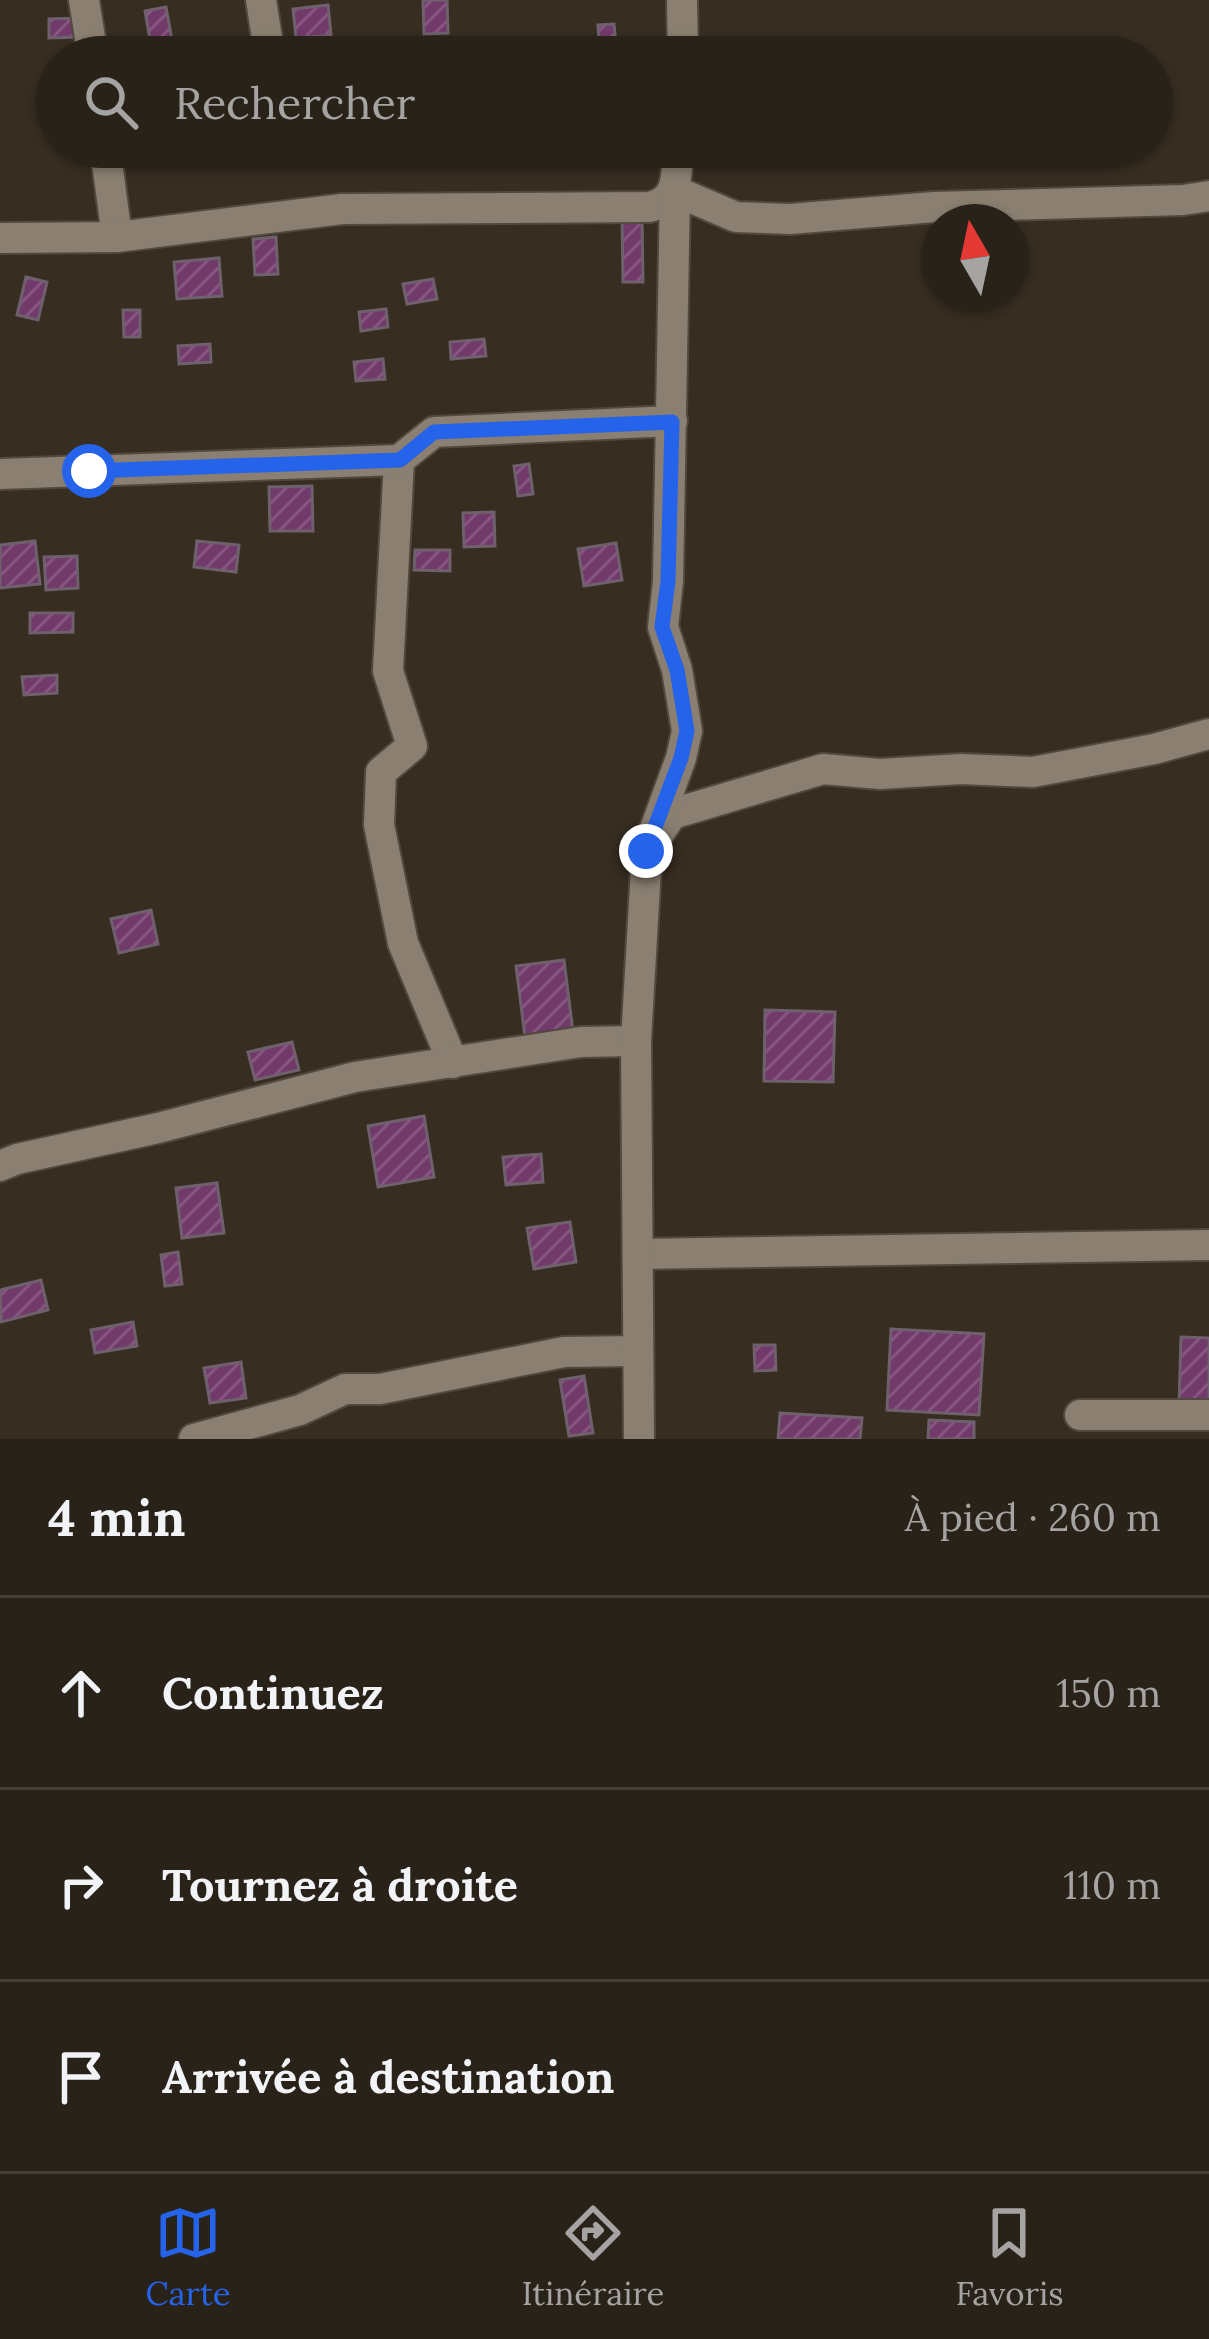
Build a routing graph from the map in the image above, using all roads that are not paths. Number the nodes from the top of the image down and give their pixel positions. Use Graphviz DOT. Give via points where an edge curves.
graph roads {
  1 [pos="84,0"];
  2 [pos="261,0"];
  3 [pos="682,0"];
  4 [pos="90,36"];
  5 [pos="267,36"];
  6 [pos="683,36"];
  7 [pos="108,168"];
  8 [pos="677,168"];
  9 [pos="675,191"];
  10 [pos="1209,196"];
  11 [pos="117,237"];
  12 [pos="0,238"];
  13 [pos="672,422"];
  14 [pos="400,460"];
  15 [pos="0,474"];
  16 [pos="1209,734"];
  17 [pos="646,851"];
  18 [pos="636,1041"];
  19 [pos="453,1063"];
  20 [pos="0,1166"];
  21 [pos="1209,1245"];
  22 [pos="638,1254"];
  23 [pos="637,1351"];
  24 [pos="1079,1415"];
  25 [pos="1209,1415"];
  26 [pos="194,1439"];
  27 [pos="638,1439"];
  1 -- 4 [label="street"];
  2 -- 5 [label="street"];
  3 -- 6 [label="street"];
  7 -- 11 [label="street"];
  8 -- 9 [label="street"];
  9 -- 10 [label="street" via="736,217 790,219"];
  9 -- 11 [label="street" via="649,207 343,209"];
  9 -- 13 [label="street"];
  11 -- 12 [label="street"];
  13 -- 14 [label="street" via="434,432"];
  13 -- 17 [label="street" via="662,627 687,731"];
  14 -- 15 [label="street"];
  14 -- 19 [label="street" via="388,671 412,746 381,772 379,825 403,943"];
  16 -- 17 [label="street" via="1033,772 823,769 672,814"];
  17 -- 18 [label="street"];
  18 -- 19 [label="street"];
  18 -- 22 [label="street"];
  19 -- 20 [label="street" via="355,1078"];
  21 -- 22 [label="street"];
  22 -- 23 [label="street"];
  23 -- 26 [label="street" via="564,1352 345,1389"];
  23 -- 27 [label="street"];
  24 -- 25 [label="street"];
}
